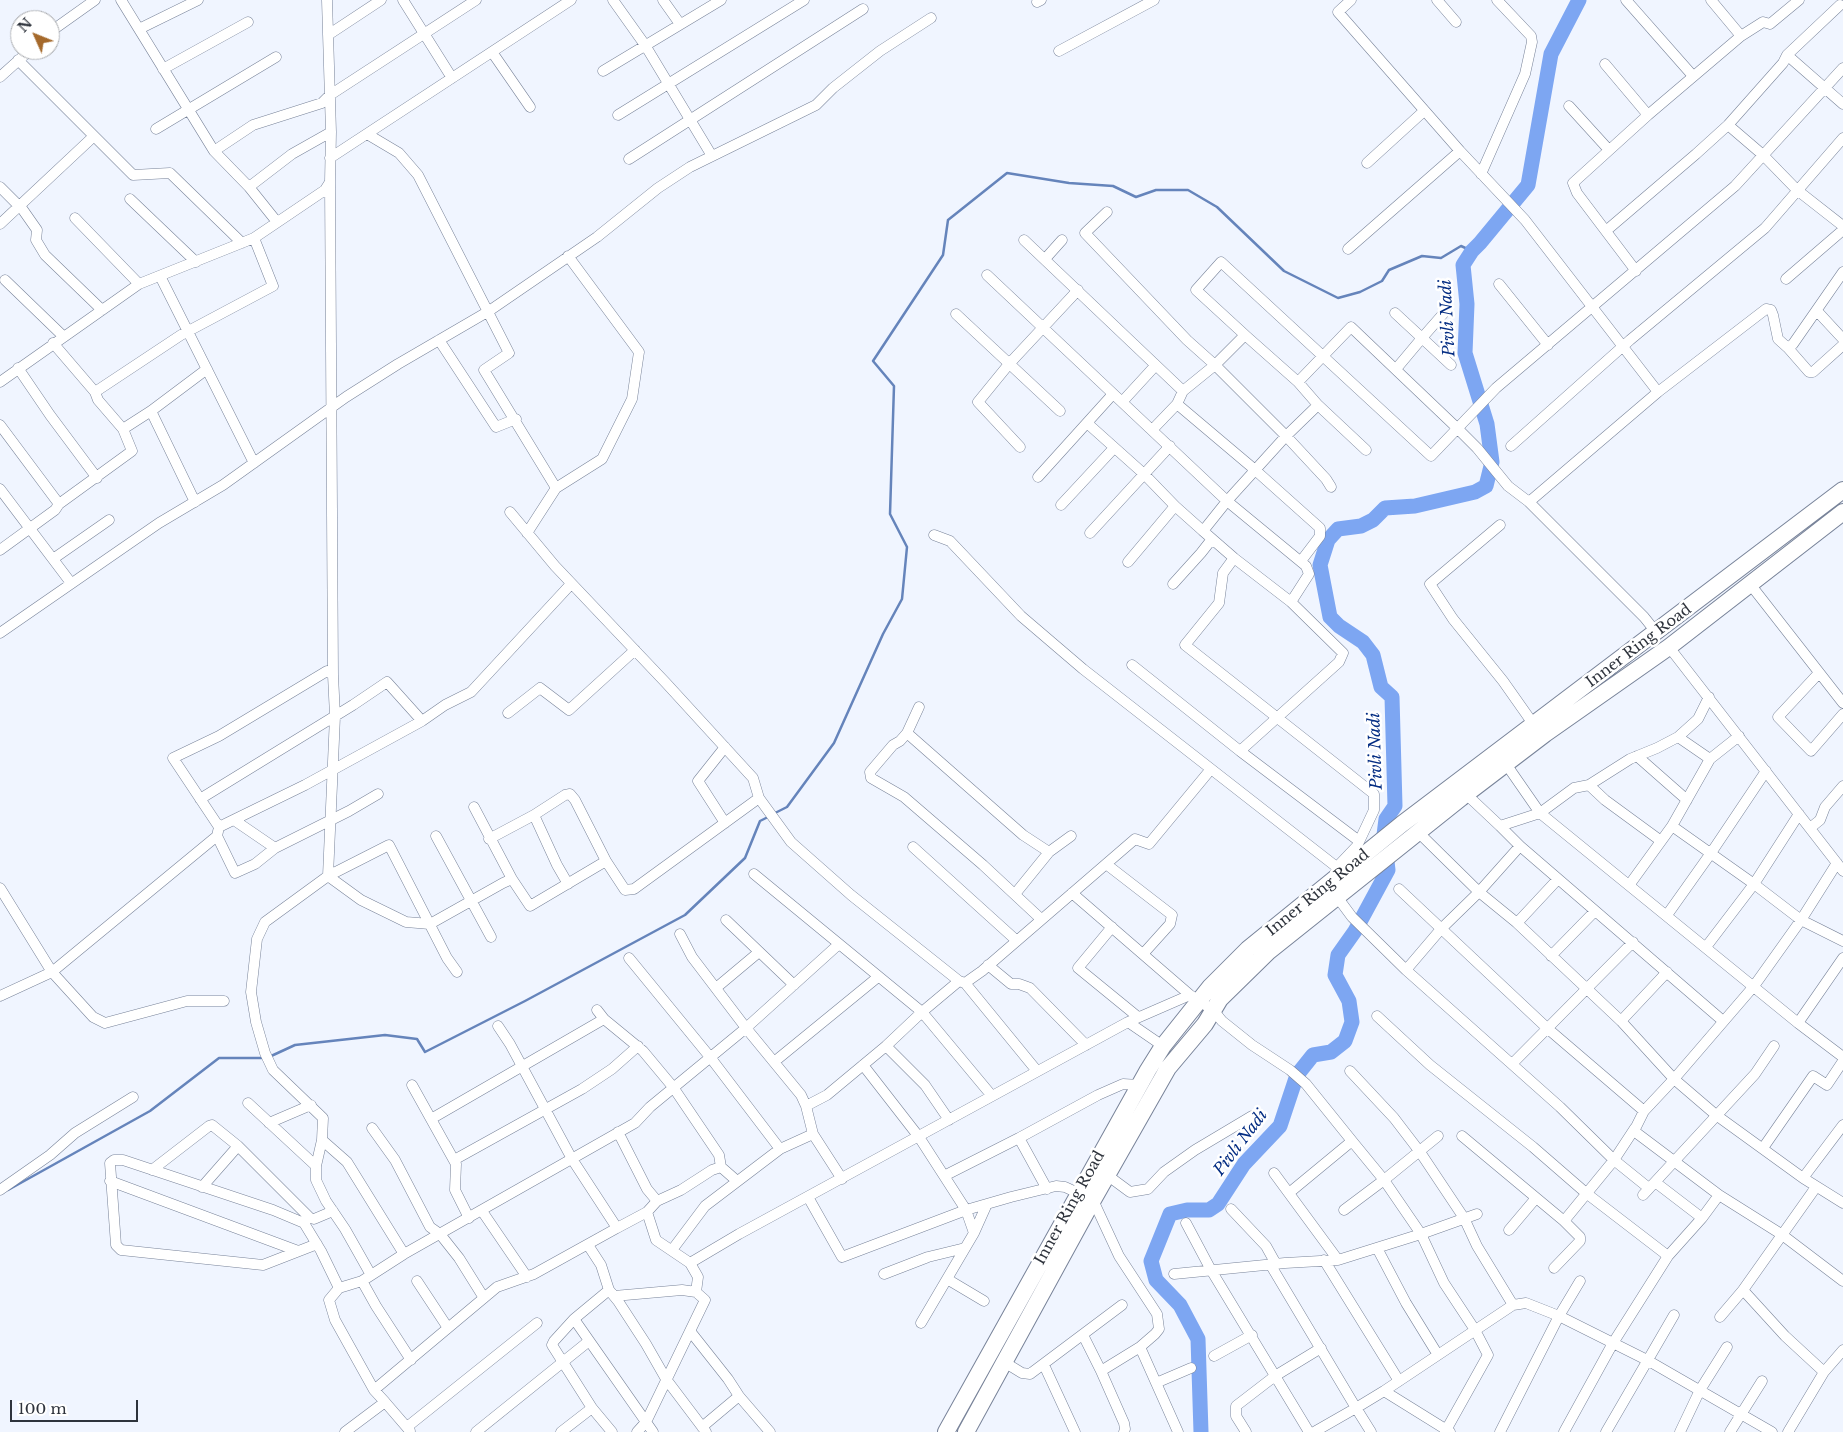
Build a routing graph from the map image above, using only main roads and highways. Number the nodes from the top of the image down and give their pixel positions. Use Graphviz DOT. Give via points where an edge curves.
graph roads {
  1 [pos="1843,490"];
  2 [pos="1843,512"];
  3 [pos="1333,890"];
  4 [pos="1086,1196"];
  5 [pos="946,1432"];
  6 [pos="966,1432"];
  1 -- 3 [label="highway, Inner Ring Road" via="1402,824 1364,846 1340,869"];
  2 -- 3 [label="highway, Inner Ring Road" via="1669,647 1466,794 1374,867"];
  3 -- 4 [label="highway, Inner Ring Road" via="1220,999 1205,1024 1168,1068 1107,1175"];
  3 -- 4 [label="highway, Inner Ring Road" via="1248,949 1194,998 1139,1085"];
  4 -- 5 [label="highway, Inner Ring Road"];
  4 -- 6 [label="highway, Inner Ring Road"];
}
